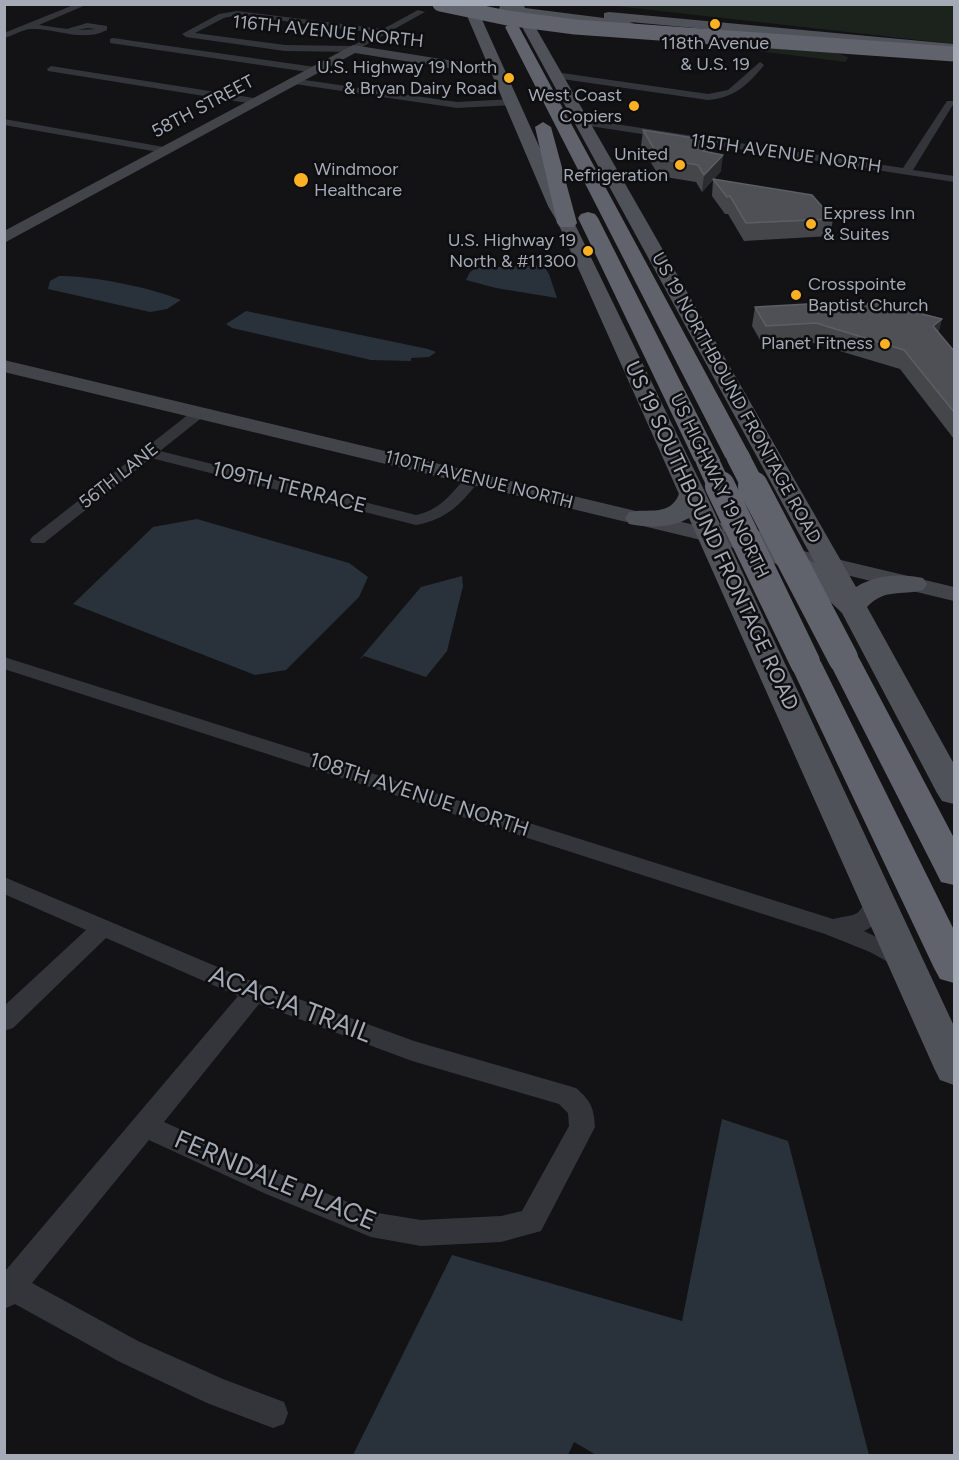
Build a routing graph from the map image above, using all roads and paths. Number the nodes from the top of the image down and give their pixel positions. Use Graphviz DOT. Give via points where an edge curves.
graph roads {
  1 [pos="84,4"];
  2 [pos="440,4"];
  3 [pos="452,4"];
  4 [pos="500,11"];
  5 [pos="422,12"];
  6 [pos="30,26"];
  7 [pos="70,30"];
  8 [pos="386,32"];
  9 [pos="4,36"];
  10 [pos="113,41"];
  11 [pos="353,49"];
  12 [pos="954,53"];
  13 [pos="500,64"];
  14 [pos="760,65"];
  15 [pos="51,69"];
  16 [pos="315,70"];
  17 [pos="558,79"];
  18 [pos="291,81"];
  19 [pos="254,101"];
  20 [pos="513,102"];
  21 [pos="950,103"];
  22 [pos="4,122"];
  23 [pos="582,133"];
  24 [pos="164,150"];
  25 [pos="906,172"];
  26 [pos="954,179"];
  27 [pos="567,223"];
  28 [pos="640,228"];
  29 [pos="4,238"];
  30 [pos="4,366"];
  31 [pos="199,413"];
  32 [pos="148,453"];
  33 [pos="771,462"];
  34 [pos="472,479"];
  35 [pos="688,484"];
  36 [pos="793,502"];
  37 [pos="638,518"];
  38 [pos="713,537"];
  39 [pos="38,540"];
  40 [pos="770,550"];
  41 [pos="830,565"];
  42 [pos="912,584"];
  43 [pos="954,594"];
  44 [pos="741,600"];
  45 [pos="858,619"];
  46 [pos="769,662"];
  47 [pos="4,663"];
  48 [pos="954,793"];
  49 [pos="954,872"];
  50 [pos="4,885"];
  51 [pos="878,899"];
  52 [pos="103,927"];
  53 [pos="833,928"];
  54 [pos="908,963"];
  55 [pos="954,968"];
  56 [pos="255,993"];
  57 [pos="4,1021"];
  58 [pos="954,1068"];
  59 [pos="581,1108"];
  60 [pos="146,1126"];
  61 [pos="7,1288"];
  62 [pos="273,1413"];
  1 -- 6 [label="street"];
  2 -- 12 [label="highway, bridge" via="494,17 585,28"];
  3 -- 12 [label="highway, bridge" via="564,23 826,40"];
  4 -- 12 [label="main road" via="658,21"];
  4 -- 12 [label="main road" via="707,36"];
  4 -- 13 [label="highway"];
  4 -- 17 [label="main road"];
  4 -- 23 [label="highway, US HIGHWAY 19 NORTH"];
  5 -- 8 [label="street, 58TH STREET"];
  6 -- 7 [label="street"];
  6 -- 9 [label="street"];
  8 -- 11 [label="street, 58TH STREET"];
  8 -- 11 [label="street, 116TH AVENUE NORTH" via="237,13 186,34 285,48"];
  10 -- 16 [label="street"];
  11 -- 13 [label="street, 116TH AVENUE NORTH" via="465,66"];
  11 -- 16 [label="street, 58TH STREET"];
  13 -- 20 [label="main road, US 19 SOUTHBOUND FRONTAGE ROAD"];
  14 -- 17 [label="street" via="730,95 708,98"];
  15 -- 19 [label="street"];
  16 -- 18 [label="street, 58TH STREET"];
  17 -- 23 [label="main road"];
  18 -- 19 [label="street, 58TH STREET"];
  18 -- 20 [label="street" via="457,105"];
  19 -- 24 [label="street, 58TH STREET"];
  20 -- 27 [label="main road, US 19 SOUTHBOUND FRONTAGE ROAD"];
  21 -- 25 [label="street"];
  22 -- 24 [label="street"];
  23 -- 25 [label="street, 115TH AVENUE NORTH" via="617,129"];
  23 -- 28 [label="highway"];
  23 -- 49 [label="highway, US HIGHWAY 19 NORTH, bridge" via="738,457"];
  24 -- 29 [label="street, 58TH STREET"];
  25 -- 26 [label="street, 115TH AVENUE NORTH"];
  27 -- 35 [label="main road, US 19 SOUTHBOUND FRONTAGE ROAD"];
  27 -- 55 [label="highway, US HIGHWAY 19 NORTH, bridge" via="541,122"];
  28 -- 33 [label="main road, US 19 NORTHBOUND FRONTAGE ROAD"];
  30 -- 31 [label="street, 110TH AVENUE NORTH"];
  31 -- 32 [label="street, 56TH LANE"];
  31 -- 34 [label="street, 110TH AVENUE NORTH"];
  32 -- 34 [label="street, 109TH TERRACE" via="416,520 440,514"];
  32 -- 39 [label="street, 56TH LANE"];
  33 -- 35 [label="main road" via="766,477 744,490"];
  33 -- 36 [label="main road, US 19 NORTHBOUND FRONTAGE ROAD"];
  34 -- 37 [label="street, 110TH AVENUE NORTH"];
  35 -- 37 [label="main road" via="688,506 680,513 664,518"];
  35 -- 38 [label="main road, US 19 SOUTHBOUND FRONTAGE ROAD"];
  35 -- 40 [label="main road" via="740,532"];
  36 -- 40 [label="main road" via="791,517"];
  36 -- 41 [label="main road, US 19 NORTHBOUND FRONTAGE ROAD"];
  37 -- 38 [label="street, 110TH AVENUE NORTH"];
  38 -- 40 [label="street, 110TH AVENUE NORTH"];
  38 -- 44 [label="main road, US 19 SOUTHBOUND FRONTAGE ROAD"];
  40 -- 41 [label="street, 110TH AVENUE NORTH"];
  40 -- 44 [label="main road"];
  40 -- 45 [label="main road" via="821,578"];
  41 -- 42 [label="street, 110TH AVENUE NORTH"];
  41 -- 45 [label="main road, US 19 NORTHBOUND FRONTAGE ROAD"];
  42 -- 43 [label="street, 110TH AVENUE NORTH"];
  42 -- 45 [label="main road" via="876,586 865,591"];
  44 -- 46 [label="main road, US 19 SOUTHBOUND FRONTAGE ROAD"];
  45 -- 46 [label="main road" via="807,613 781,618 772,623 768,635"];
  45 -- 48 [label="main road, US 19 NORTHBOUND FRONTAGE ROAD"];
  46 -- 51 [label="main road, US 19 SOUTHBOUND FRONTAGE ROAD"];
  47 -- 53 [label="street, 108TH AVENUE NORTH"];
  50 -- 52 [label="street, ACACIA TRAIL"];
  51 -- 53 [label="street, 108TH AVENUE NORTH" via="871,916 860,925"];
  51 -- 54 [label="main road, US 19 SOUTHBOUND FRONTAGE ROAD"];
  52 -- 56 [label="street, ACACIA TRAIL"];
  52 -- 57 [label="street"];
  53 -- 54 [label="street, 108TH AVENUE NORTH"];
  54 -- 58 [label="main road, US 19 SOUTHBOUND FRONTAGE ROAD"];
  56 -- 59 [label="street, ACACIA TRAIL" via="412,1051 567,1096"];
  56 -- 60 [label="street"];
  59 -- 60 [label="street, FERNDALE PLACE" via="582,1127 531,1222 501,1229 421,1233 371,1224"];
  60 -- 61 [label="street"];
  61 -- 62 [label="street" via="128,1351"];
}
